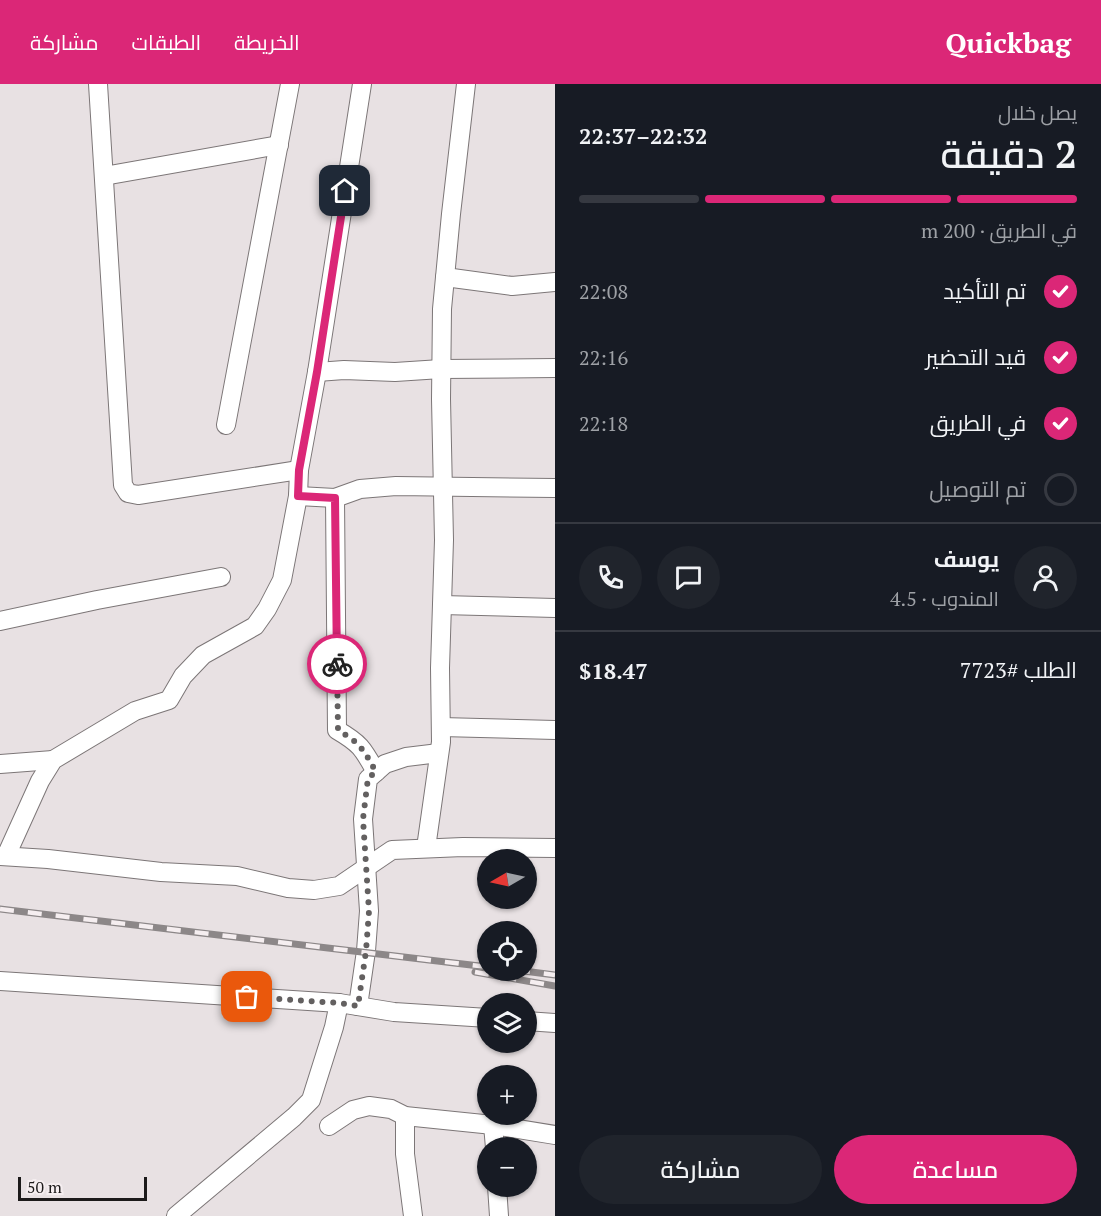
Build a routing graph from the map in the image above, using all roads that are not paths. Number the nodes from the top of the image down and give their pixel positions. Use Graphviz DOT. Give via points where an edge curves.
graph roads {
  1 [pos="98,84"];
  2 [pos="290,84"];
  3 [pos="362,84"];
  4 [pos="466,84"];
  5 [pos="279,145"];
  6 [pos="104,176"];
  7 [pos="445,277"];
  8 [pos="555,282"];
  9 [pos="555,368"];
  10 [pos="441,369"];
  11 [pos="317,372"];
  12 [pos="226,425"];
  13 [pos="299,470"];
  14 [pos="443,487"];
  15 [pos="555,488"];
  16 [pos="298,496"];
  17 [pos="335,498"];
  18 [pos="221,577"];
  19 [pos="442,605"];
  20 [pos="555,608"];
  21 [pos="0,621"];
  22 [pos="441,727"];
  23 [pos="555,730"];
  24 [pos="439,753"];
  25 [pos="53,760"];
  26 [pos="0,764"];
  27 [pos="376,772"];
  28 [pos="426,848"];
  29 [pos="555,848"];
  30 [pos="3,856"];
  31 [pos="366,867"];
  32 [pos="0,981"];
  33 [pos="339,1003"];
  34 [pos="358,1006"];
  35 [pos="477,1017"];
  36 [pos="537,1022"];
  37 [pos="555,1023"];
  38 [pos="405,1116"];
  39 [pos="477,1123"];
  40 [pos="493,1125"];
  41 [pos="329,1126"];
  42 [pos="555,1135"];
  43 [pos="494,1137"];
  44 [pos="498,1197"];
  45 [pos="176,1216"];
  46 [pos="412,1216"];
  47 [pos="499,1216"];
  1 -- 6 [label="street"];
  2 -- 5 [label="street"];
  3 -- 11 [label="street"];
  4 -- 7 [label="street"];
  5 -- 6 [label="street"];
  5 -- 12 [label="street"];
  6 -- 13 [label="street" via="123,485 128,493 138,495"];
  7 -- 8 [label="street" via="512,286"];
  7 -- 10 [label="street"];
  9 -- 10 [label="street"];
  10 -- 11 [label="street"];
  10 -- 14 [label="street"];
  11 -- 13 [label="street"];
  13 -- 16 [label="street"];
  14 -- 15 [label="street"];
  14 -- 17 [label="street" via="360,489"];
  14 -- 19 [label="street"];
  16 -- 17 [label="street"];
  16 -- 25 [label="street" via="282,580 255,626 203,655 183,676 169,700 135,711"];
  17 -- 27 [label="street" via="338,730 363,748"];
  18 -- 21 [label="street"];
  19 -- 20 [label="street"];
  19 -- 22 [label="street"];
  22 -- 23 [label="street"];
  22 -- 24 [label="street"];
  24 -- 27 [label="street" via="406,757 385,764"];
  24 -- 28 [label="street"];
  25 -- 26 [label="street"];
  25 -- 30 [label="street"];
  27 -- 31 [label="street" via="368,778 363,819"];
  28 -- 29 [label="street"];
  28 -- 31 [label="street" via="392,850"];
  30 -- 31 [label="street" via="237,876 315,890 339,886"];
  31 -- 34 [label="street" via="369,911"];
  32 -- 33 [label="street"];
  33 -- 34 [label="street"];
  33 -- 45 [label="street" via="311,1100"];
  34 -- 35 [label="street"];
  36 -- 37 [label="street"];
  38 -- 39 [label="street"];
  38 -- 41 [label="street" via="369,1106 353,1110"];
  38 -- 46 [label="street"];
  40 -- 42 [label="street"];
  40 -- 43 [label="street"];
  44 -- 47 [label="street"];
}
